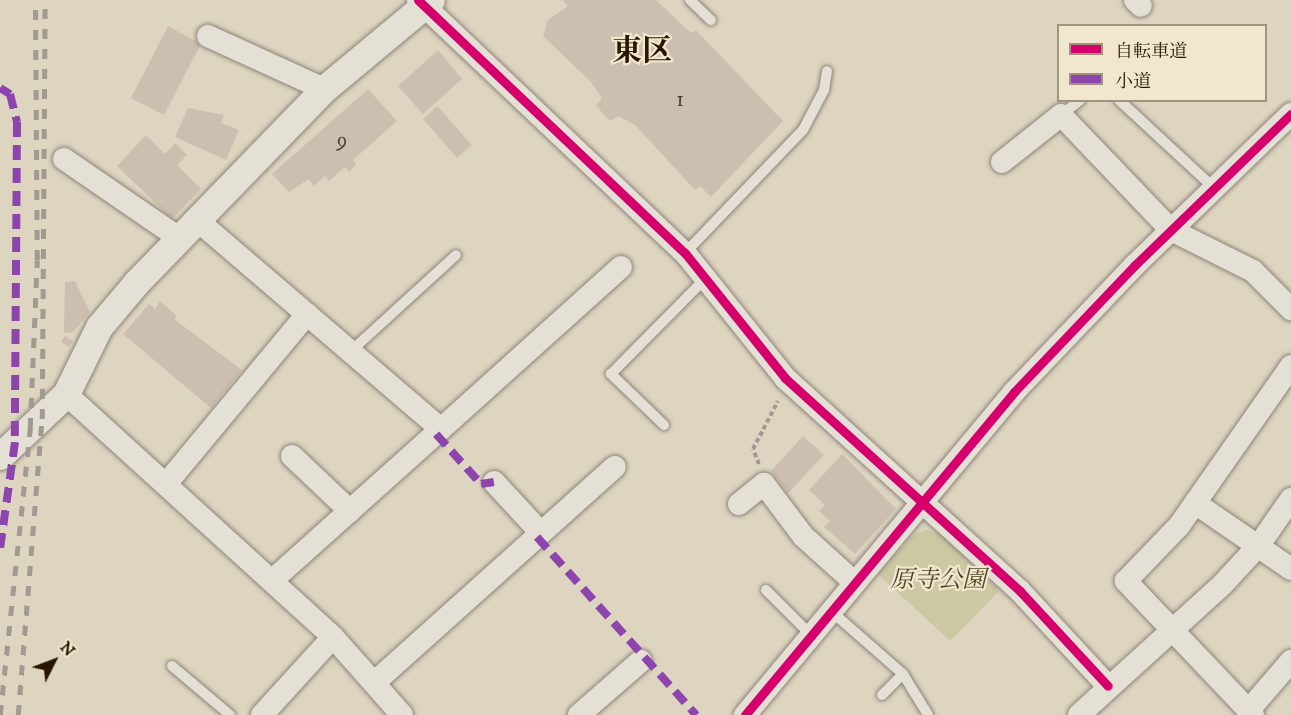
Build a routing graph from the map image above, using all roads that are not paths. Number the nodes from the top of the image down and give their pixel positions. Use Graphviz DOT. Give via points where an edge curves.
graph roads {
  1 [pos="690,0"];
  2 [pos="424,2"];
  3 [pos="711,20"];
  4 [pos="208,36"];
  5 [pos="827,71"];
  6 [pos="324,89"];
  7 [pos="1077,102"];
  8 [pos="1121,102"];
  9 [pos="1061,115"];
  10 [pos="1289,119"];
  11 [pos="64,159"];
  12 [pos="1002,162"];
  13 [pos="1214,188"];
  14 [pos="188,229"];
  15 [pos="1171,230"];
  16 [pos="685,253"];
  17 [pos="456,255"];
  18 [pos="621,267"];
  19 [pos="706,278"];
  20 [pos="1291,309"];
  21 [pos="307,314"];
  22 [pos="351,351"];
  23 [pos="1291,366"];
  24 [pos="66,394"];
  25 [pos="664,425"];
  26 [pos="441,429"];
  27 [pos="0,456"];
  28 [pos="292,456"];
  29 [pos="615,467"];
  30 [pos="494,482"];
  31 [pos="166,484"];
  32 [pos="1291,499"];
  33 [pos="1195,503"];
  34 [pos="740,504"];
  35 [pos="922,504"];
  36 [pos="350,511"];
  37 [pos="541,533"];
  38 [pos="1259,545"];
  39 [pos="1291,569"];
  40 [pos="273,580"];
  41 [pos="855,583"];
  42 [pos="766,590"];
  43 [pos="831,611"];
  44 [pos="1170,632"];
  45 [pos="811,635"];
  46 [pos="333,637"];
  47 [pos="1291,660"];
  48 [pos="641,661"];
  49 [pos="172,666"];
  50 [pos="900,676"];
  51 [pos="375,682"];
  52 [pos="1108,686"];
  53 [pos="882,695"];
  54 [pos="1250,713"];
  55 [pos="230,715"];
  56 [pos="262,715"];
  57 [pos="402,715"];
  58 [pos="579,715"];
  59 [pos="745,715"];
  60 [pos="928,715"];
  61 [pos="1079,715"];
  1 -- 3 [label="lane"];
  2 -- 6 [label="street"];
  2 -- 16 [label="street"];
  4 -- 6 [label="street"];
  5 -- 16 [label="lane" via="824,90 803,130"];
  6 -- 14 [label="street"];
  7 -- 9 [label="lane"];
  8 -- 13 [label="lane"];
  9 -- 12 [label="street"];
  9 -- 15 [label="street"];
  10 -- 13 [label="street"];
  11 -- 14 [label="street"];
  13 -- 15 [label="street"];
  14 -- 21 [label="street"];
  14 -- 24 [label="street" via="99,327"];
  15 -- 20 [label="street" via="1253,271"];
  15 -- 35 [label="street" via="1014,392"];
  16 -- 19 [label="street"];
  17 -- 22 [label="lane"];
  18 -- 26 [label="street"];
  19 -- 25 [label="lane" via="611,374"];
  19 -- 35 [label="street" via="785,378"];
  21 -- 22 [label="street"];
  21 -- 31 [label="street"];
  22 -- 26 [label="street"];
  23 -- 33 [label="street"];
  24 -- 27 [label="street"];
  24 -- 31 [label="street"];
  26 -- 36 [label="street"];
  28 -- 36 [label="street"];
  29 -- 37 [label="street"];
  30 -- 37 [label="street"];
  31 -- 40 [label="street"];
  32 -- 38 [label="street"];
  33 -- 38 [label="street"];
  33 -- 44 [label="street" via="1126,581"];
  34 -- 41 [label="street" via="764,484 803,536"];
  35 -- 41 [label="street"];
  35 -- 52 [label="street" via="1020,591"];
  36 -- 40 [label="street"];
  37 -- 51 [label="street"];
  38 -- 39 [label="street"];
  38 -- 44 [label="street"];
  40 -- 46 [label="street"];
  41 -- 43 [label="street"];
  42 -- 45 [label="lane"];
  43 -- 45 [label="street"];
  43 -- 50 [label="lane"];
  44 -- 52 [label="street"];
  44 -- 54 [label="street"];
  45 -- 59 [label="street"];
  46 -- 51 [label="street"];
  46 -- 56 [label="street"];
  47 -- 54 [label="street"];
  48 -- 58 [label="street"];
  49 -- 55 [label="lane"];
  50 -- 53 [label="lane"];
  50 -- 60 [label="lane"];
  51 -- 57 [label="street"];
  52 -- 61 [label="street"];
}
